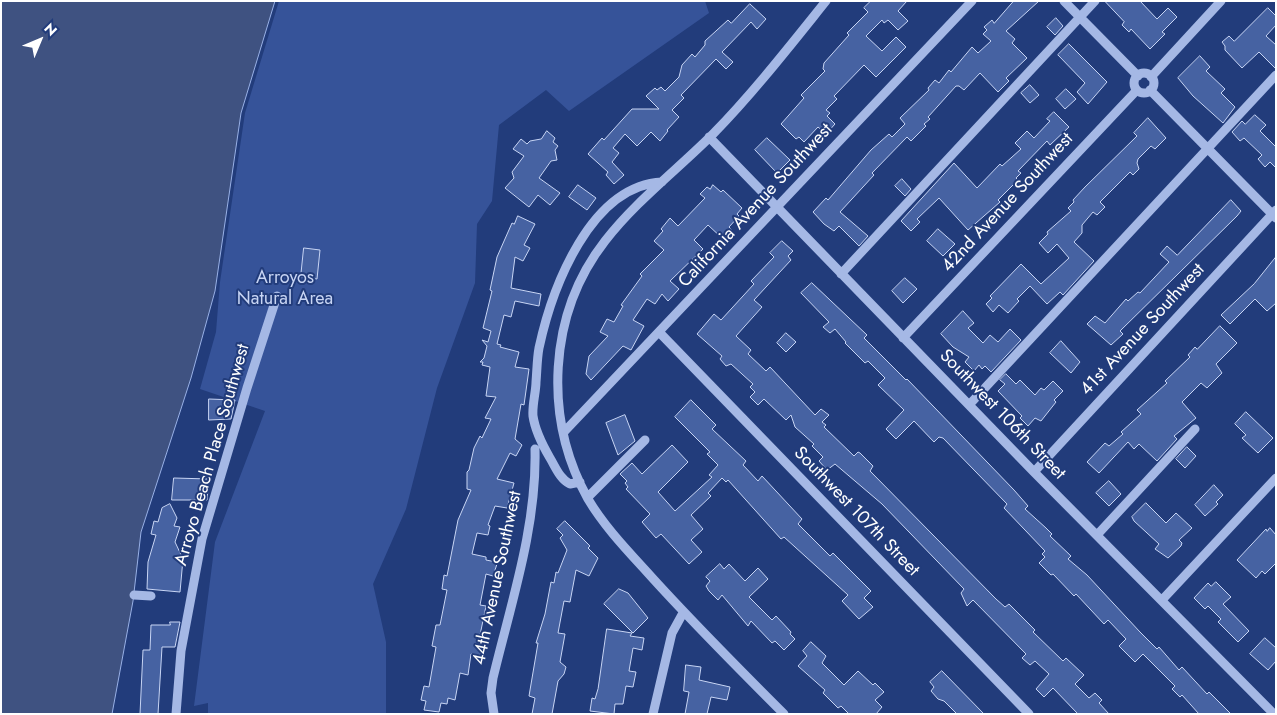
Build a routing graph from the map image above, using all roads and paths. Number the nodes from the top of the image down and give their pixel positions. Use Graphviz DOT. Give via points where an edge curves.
graph roads {
  1 [pos="826,1"];
  2 [pos="972,1"];
  3 [pos="1064,1"];
  4 [pos="1095,1"];
  5 [pos="1221,1"];
  6 [pos="1080,17"];
  7 [pos="1276,75"];
  8 [pos="1138,76"];
  9 [pos="1150,77"];
  10 [pos="1137,90"];
  11 [pos="1150,90"];
  12 [pos="709,138"];
  13 [pos="1208,148"];
  14 [pos="662,182"];
  15 [pos="776,208"];
  16 [pos="1274,214"];
  17 [pos="841,274"];
  18 [pos="277,296"];
  19 [pos="659,332"];
  20 [pos="903,338"];
  21 [pos="969,405"];
  22 [pos="1195,429"];
  23 [pos="563,433"];
  24 [pos="645,440"];
  25 [pos="534,450"];
  26 [pos="1034,472"];
  27 [pos="1276,478"];
  28 [pos="580,482"];
  29 [pos="588,498"];
  30 [pos="1097,535"];
  31 [pos="134,595"];
  32 [pos="151,596"];
  33 [pos="1162,600"];
  34 [pos="683,613"];
  35 [pos="176,714"];
  36 [pos="494,714"];
  37 [pos="653,714"];
  38 [pos="784,714"];
  39 [pos="1029,714"];
  40 [pos="1274,714"];
  1 -- 12 [label="street"];
  2 -- 15 [label="street, California Avenue Southwest"];
  3 -- 6 [label="street"];
  4 -- 6 [label="street"];
  5 -- 9 [label="street"];
  6 -- 8 [label="street"];
  6 -- 17 [label="street"];
  7 -- 13 [label="street"];
  8 -- 9 [label="street"];
  8 -- 10 [label="street" via="1134,84"];
  9 -- 11 [label="street" via="1153,85"];
  10 -- 11 [label="street" via="1144,93"];
  10 -- 20 [label="street, 42nd Avenue Southwest"];
  11 -- 13 [label="street"];
  12 -- 14 [label="street"];
  12 -- 15 [label="street, Southwest 106th Street"];
  13 -- 16 [label="street"];
  13 -- 21 [label="street"];
  14 -- 23 [label="street" via="603,243 574,294 563,325 558,356"];
  14 -- 28 [label="street" via="632,188 610,205 590,228 562,272 548,310 539,350 534,416 539,434 560,476 570,484"];
  15 -- 17 [label="street, Southwest 106th Street"];
  15 -- 19 [label="street, California Avenue Southwest"];
  16 -- 26 [label="street, 41st Avenue Southwest"];
  17 -- 20 [label="street, Southwest 106th Street"];
  18 -- 35 [label="street, Arroyo Beach Place Southwest" via="202,539 181,651"];
  19 -- 23 [label="street, California Avenue Southwest"];
  19 -- 39 [label="street, Southwest 107th Street"];
  20 -- 21 [label="street, Southwest 106th Street"];
  21 -- 26 [label="street, Southwest 106th Street"];
  22 -- 30 [label="street"];
  23 -- 28 [label="street"];
  24 -- 29 [label="street"];
  25 -- 36 [label="street, 44th Avenue Southwest" via="534,498 528,536 493,678"];
  26 -- 30 [label="street, Southwest 106th Street"];
  27 -- 33 [label="street"];
  28 -- 29 [label="street"];
  29 -- 34 [label="street" via="601,519"];
  30 -- 33 [label="street, Southwest 106th Street"];
  31 -- 32 [label="street"];
  33 -- 40 [label="street, Southwest 106th Street"];
  34 -- 37 [label="street" via="672,633"];
  34 -- 38 [label="street"];
}
